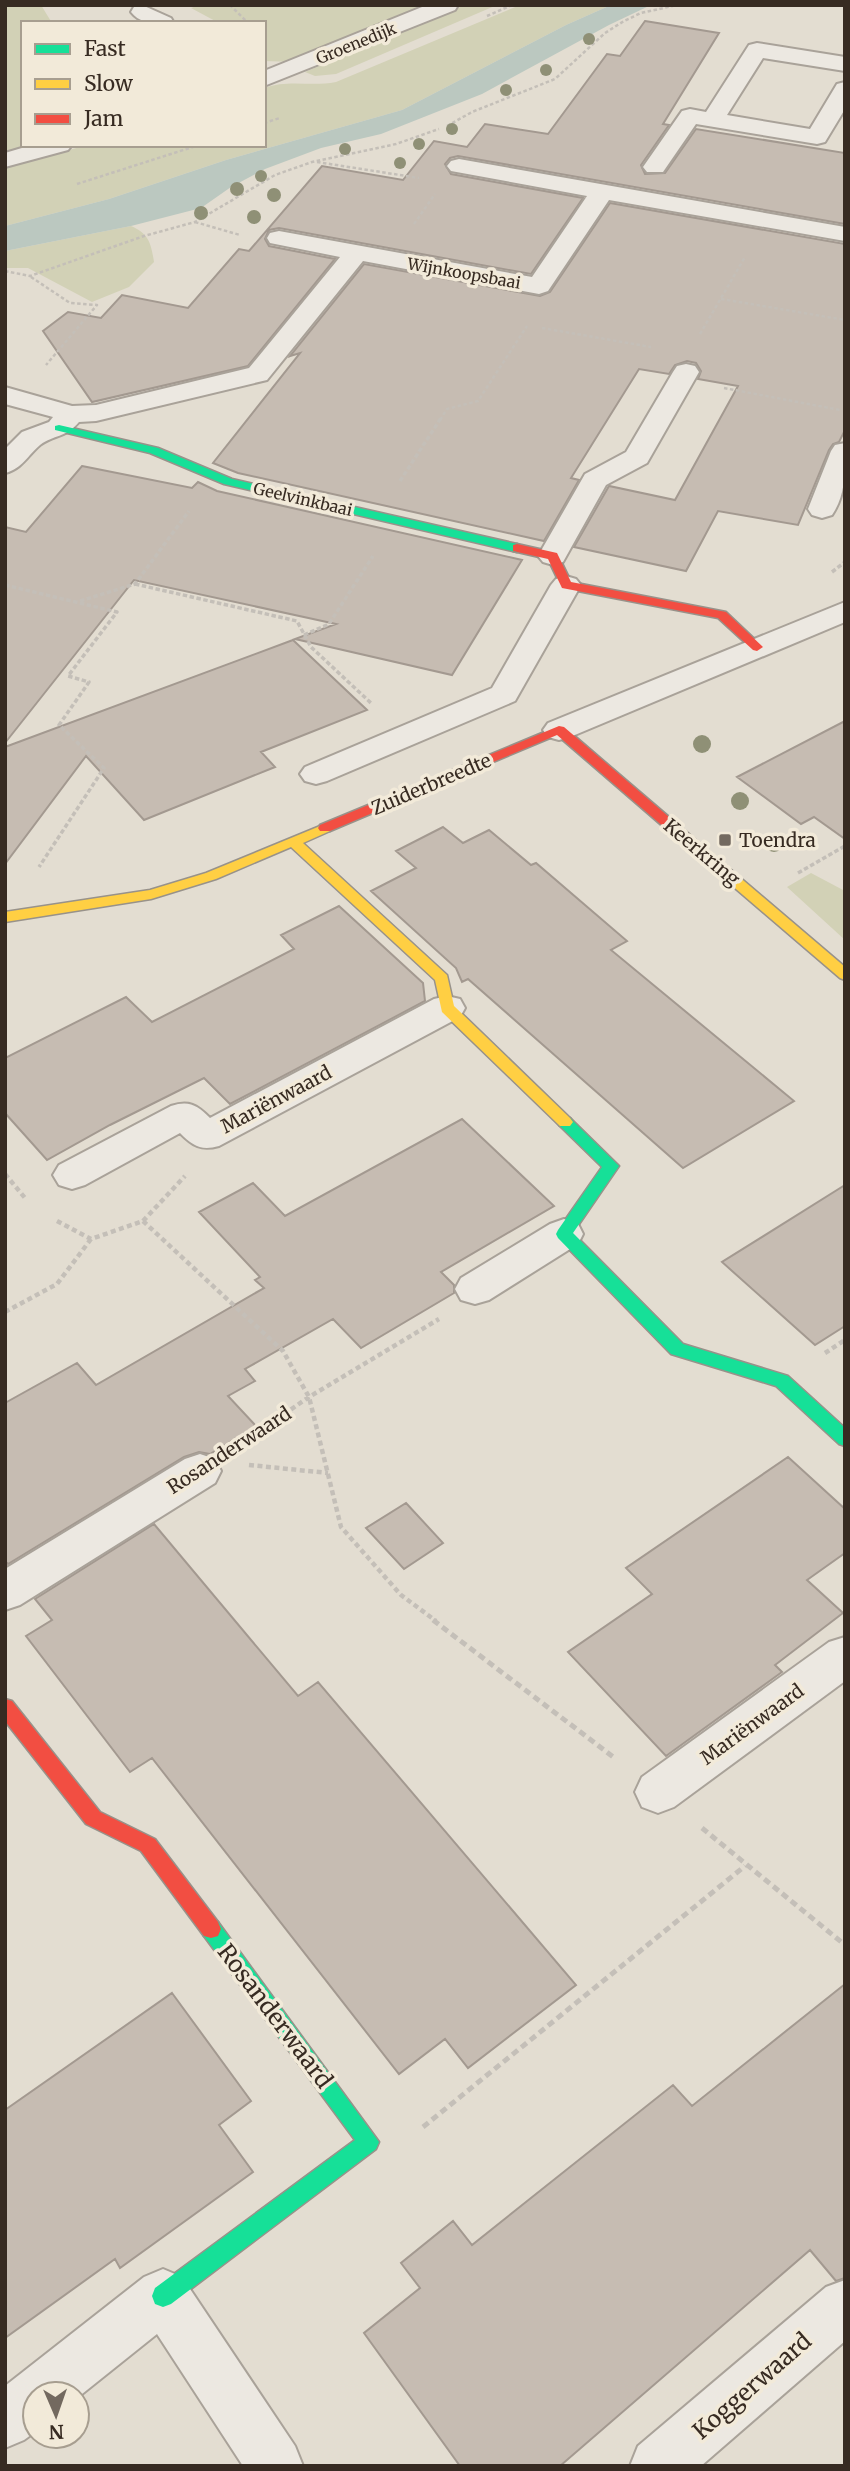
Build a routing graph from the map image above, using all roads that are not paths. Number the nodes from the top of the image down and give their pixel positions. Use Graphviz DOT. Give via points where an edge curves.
graph roads {
  1 [pos="447,5"];
  2 [pos="142,12"];
  3 [pos="159,21"];
  4 [pos="845,64"];
  5 [pos="266,78"];
  6 [pos="845,89"];
  7 [pos="837,117"];
  8 [pos="712,120"];
  9 [pos="54,147"];
  10 [pos="5,160"];
  11 [pos="459,166"];
  12 [pos="655,167"];
  13 [pos="601,192"];
  14 [pos="845,233"];
  15 [pos="279,239"];
  16 [pos="356,253"];
  17 [pos="684,376"];
  18 [pos="12,396"];
  19 [pos="65,421"];
  20 [pos="845,451"];
  21 [pos="5,465"];
  22 [pos="822,509"];
  23 [pos="553,556"];
  24 [pos="566,585"];
  25 [pos="845,611"];
  26 [pos="757,648"];
  27 [pos="558,730"];
  28 [pos="316,774"];
  29 [pos="295,843"];
  30 [pos="5,917"];
  31 [pos="845,975"];
  32 [pos="447,1008"];
  33 [pos="72,1175"];
  34 [pos="564,1234"];
  35 [pos="475,1289"];
  36 [pos="845,1439"];
  37 [pos="206,1466"];
  38 [pos="5,1592"];
  39 [pos="845,1656"];
  40 [pos="5,1707"];
  41 [pos="659,1791"];
  42 [pos="163,2296"];
  43 [pos="845,2305"];
  44 [pos="57,2380"];
  45 [pos="21,2408"];
  46 [pos="5,2421"];
  47 [pos="275,2466"];
  48 [pos="658,2466"];
  1 -- 5 [label="street, Groenedijk"];
  2 -- 3 [label="street"];
  4 -- 8 [label="street" via="757,50"];
  6 -- 7 [label="street"];
  7 -- 8 [label="street" via="817,137"];
  8 -- 12 [label="street" via="690,116"];
  9 -- 10 [label="street"];
  11 -- 13 [label="street"];
  13 -- 14 [label="street"];
  13 -- 16 [label="street, Wijnkoopsbaai" via="538,286"];
  15 -- 16 [label="street, Wijnkoopsbaai"];
  16 -- 19 [label="street, Geelvinkbaai" via="258,374"];
  17 -- 23 [label="street" via="637,457 595,480"];
  18 -- 19 [label="street, Geelvinkbaai"];
  19 -- 21 [label="street" via="32,438"];
  19 -- 23 [label="street, Geelvinkbaai" via="154,450 215,477"];
  20 -- 22 [label="street"];
  23 -- 24 [label="street"];
  24 -- 26 [label="street" via="722,615"];
  24 -- 28 [label="street" via="504,694"];
  25 -- 26 [label="street, Zuiderbreedte"];
  26 -- 27 [label="street, Zuiderbreedte"];
  27 -- 29 [label="street, Zuiderbreedte"];
  27 -- 31 [label="street, Keerkring"];
  29 -- 30 [label="street, Zuiderbreedte" via="151,894"];
  29 -- 32 [label="street" via="442,978"];
  32 -- 33 [label="street, Mariënwaard" via="206,1136 184,1115"];
  32 -- 34 [label="street" via="611,1166"];
  34 -- 35 [label="street"];
  34 -- 36 [label="street" via="677,1349 782,1381"];
  37 -- 38 [label="street, Rosanderwaard"];
  39 -- 41 [label="street, Mariënwaard"];
  40 -- 42 [label="street, Rosanderwaard" via="93,1818 148,1845 369,2142"];
  42 -- 44 [label="street"];
  42 -- 47 [label="street"];
  43 -- 48 [label="street, Koggerwaard"];
  45 -- 46 [label="street"];
}
